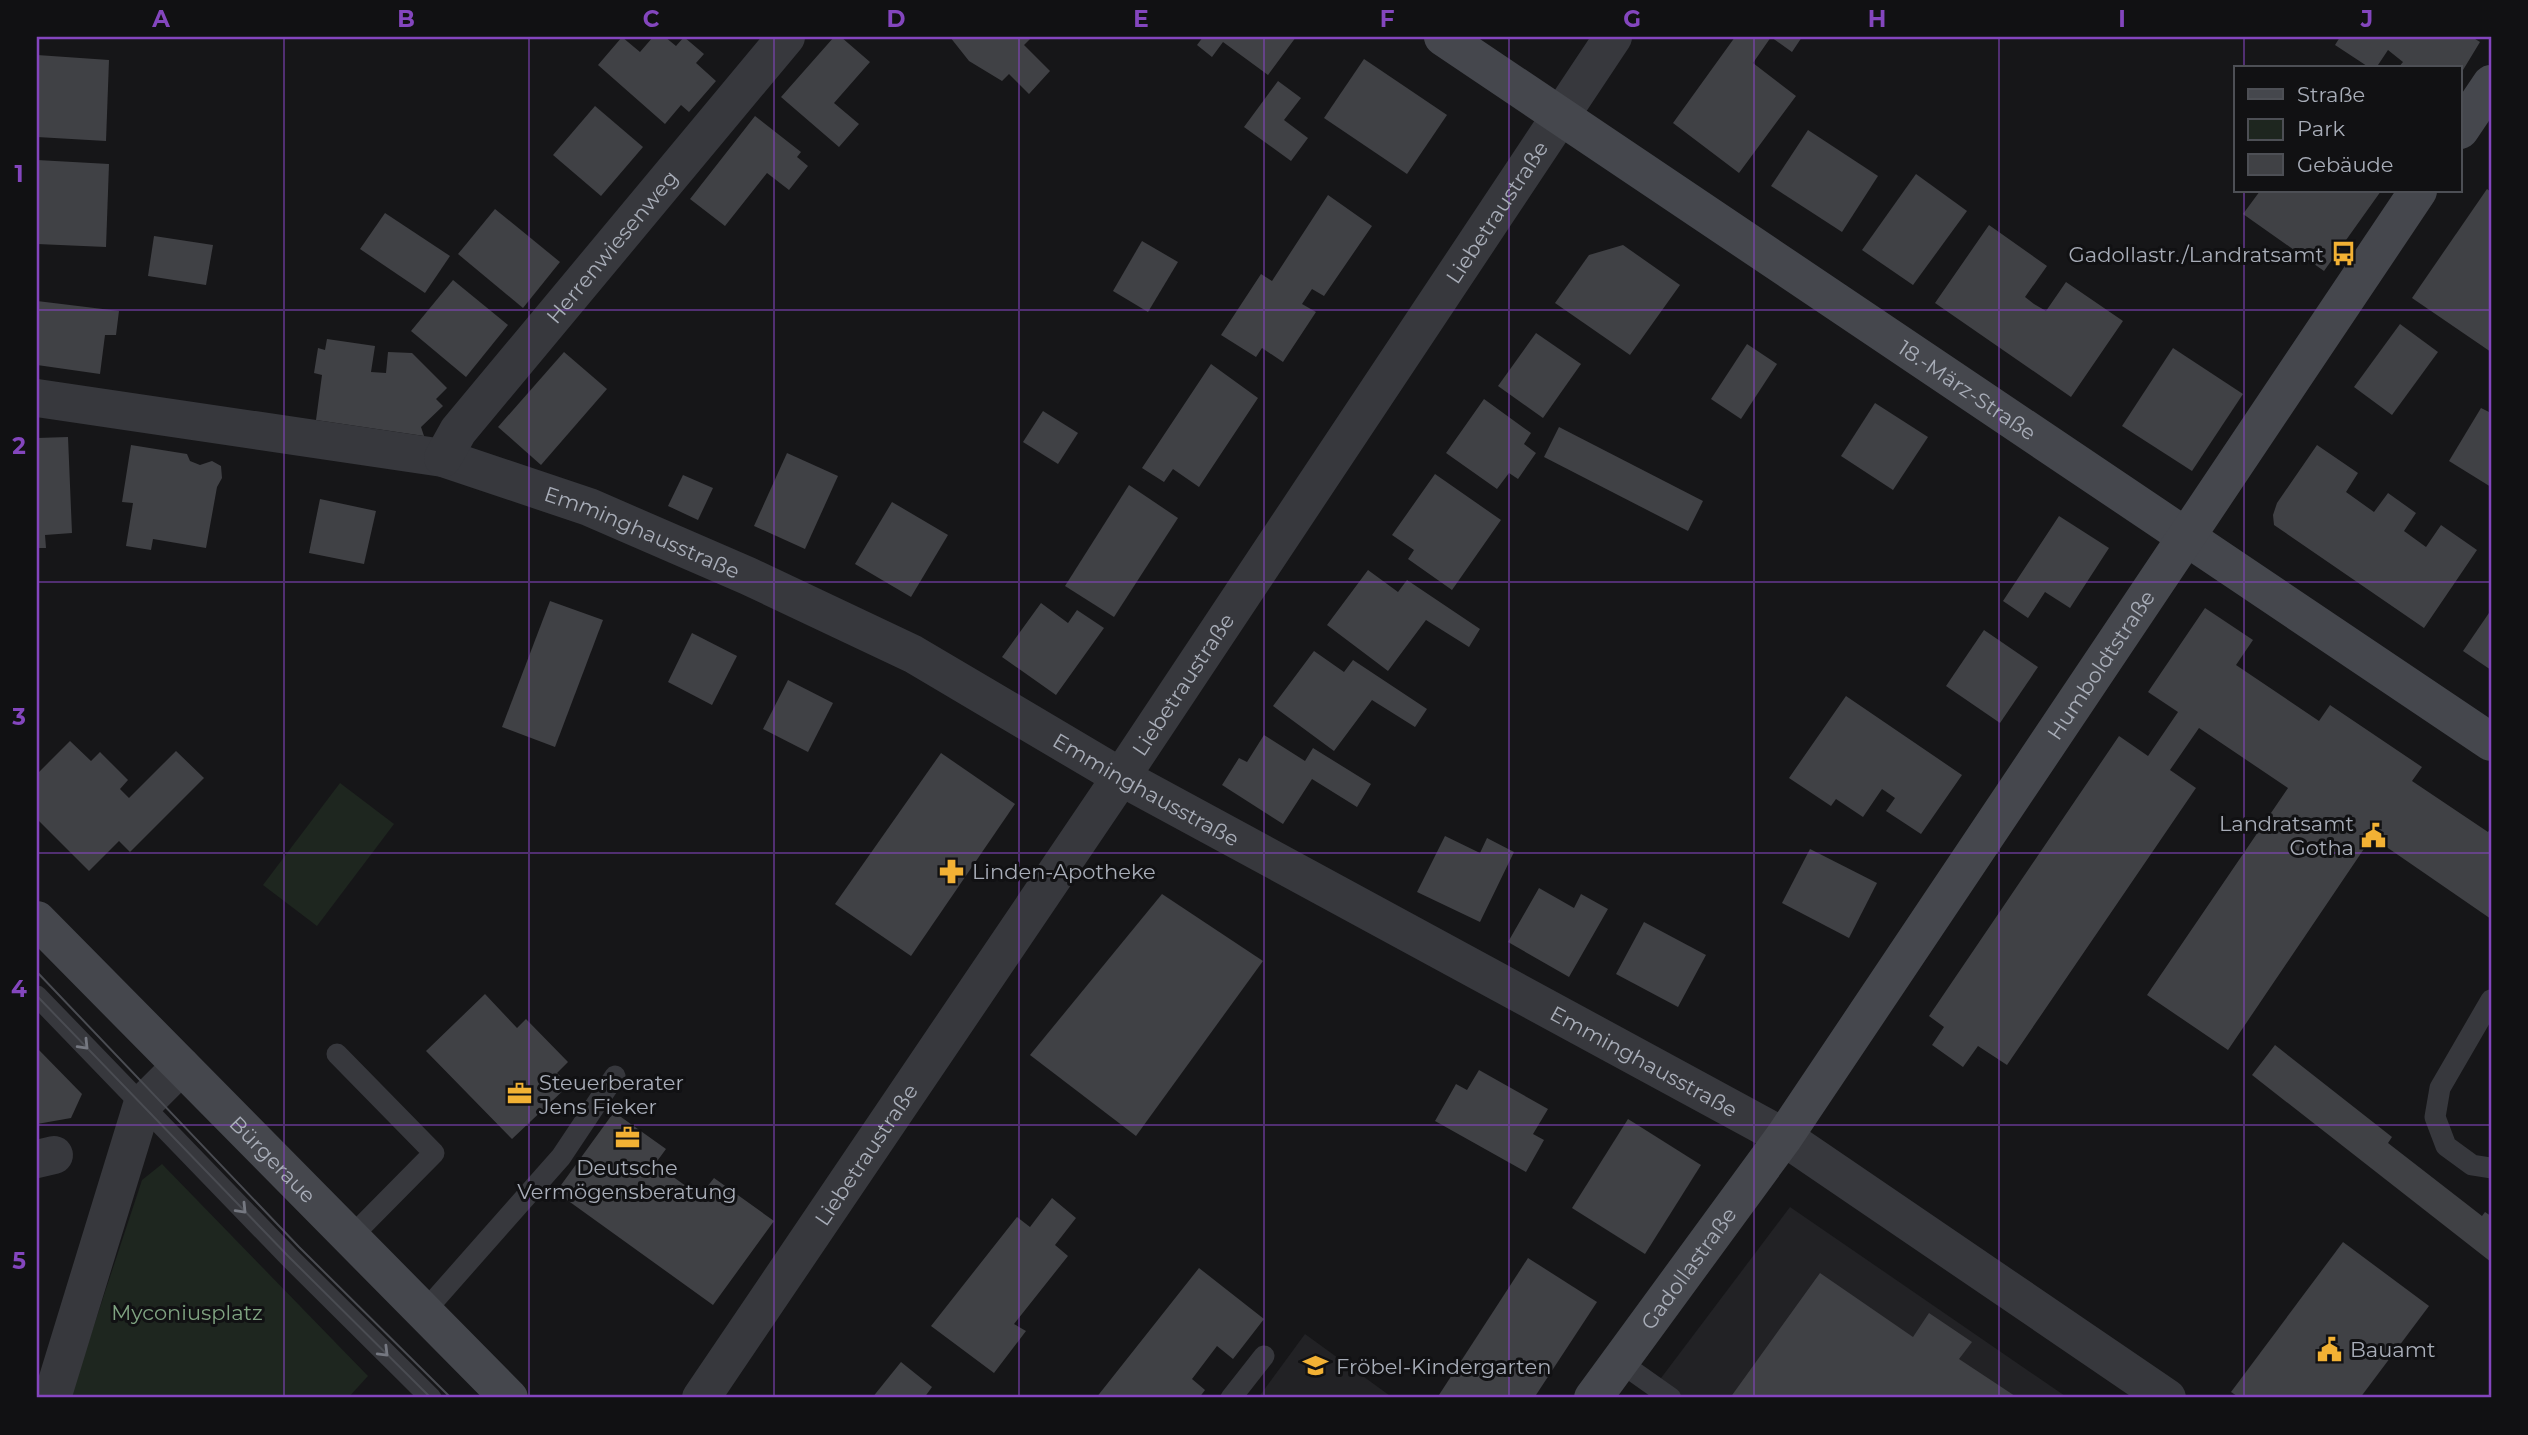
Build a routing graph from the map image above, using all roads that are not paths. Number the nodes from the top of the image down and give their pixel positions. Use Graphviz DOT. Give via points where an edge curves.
graph roads {
  1 [pos="786,37"];
  2 [pos="1443,37"];
  3 [pos="1613,37"];
  4 [pos="2491,84"];
  5 [pos="1560,114"];
  6 [pos="2462,127"];
  7 [pos="2417,192"];
  8 [pos="37,398"];
  9 [pos="443,458"];
  10 [pos="2187,536"];
  11 [pos="2491,742"];
  12 [pos="1121,777"];
  13 [pos="37,920"];
  14 [pos="37,996"];
  15 [pos="2491,1000"];
  16 [pos="337,1054"];
  17 [pos="181,1066"];
  18 [pos="615,1076"];
  19 [pos="142,1105"];
  20 [pos="1784,1137"];
  21 [pos="2491,1168"];
  22 [pos="350,1238"];
  23 [pos="424,1312"];
  24 [pos="1264,1356"];
  25 [pos="1620,1362"];
  26 [pos="52,1398"];
  27 [pos="431,1398"];
  28 [pos="509,1398"];
  29 [pos="701,1398"];
  30 [pos="1231,1398"];
  31 [pos="1593,1398"];
  32 [pos="1671,1398"];
  33 [pos="2167,1398"];
  1 -- 9 [label="street, Herrenwiesenweg" via="458,431"];
  2 -- 5 [label="street, 18.-März-Straße"];
  3 -- 5 [label="street, Liebetraustraße"];
  4 -- 6 [label="street"];
  5 -- 10 [label="street, 18.-März-Straße"];
  5 -- 12 [label="street, Liebetraustraße"];
  7 -- 10 [label="street, Humboldtstraße"];
  8 -- 9 [label="street, Emminghausstraße"];
  9 -- 12 [label="street, Emminghausstraße" via="589,507 748,576 913,654"];
  10 -- 11 [label="street, 18.-März-Straße"];
  10 -- 20 [label="street, Humboldtstraße"];
  12 -- 20 [label="street, Emminghausstraße"];
  12 -- 29 [label="street, Liebetraustraße"];
  13 -- 17 [label="street, Bürgeraue"];
  14 -- 19 [label="lane, one-way"];
  15 -- 21 [label="lane" via="2440,1088 2435,1117 2445,1146 2472,1165"];
  16 -- 22 [label="lane" via="434,1153"];
  17 -- 19 [label="street"];
  17 -- 22 [label="street, Bürgeraue"];
  18 -- 23 [label="lane" via="561,1157"];
  19 -- 26 [label="street"];
  19 -- 27 [label="lane, one-way"];
  20 -- 25 [label="street, Gadollastraße"];
  20 -- 33 [label="street, Emminghausstraße"];
  22 -- 23 [label="street, Bürgeraue"];
  23 -- 28 [label="street, Bürgeraue"];
  24 -- 30 [label="lane"];
  25 -- 31 [label="street, Gadollastraße"];
  25 -- 32 [label="lane"];
}
